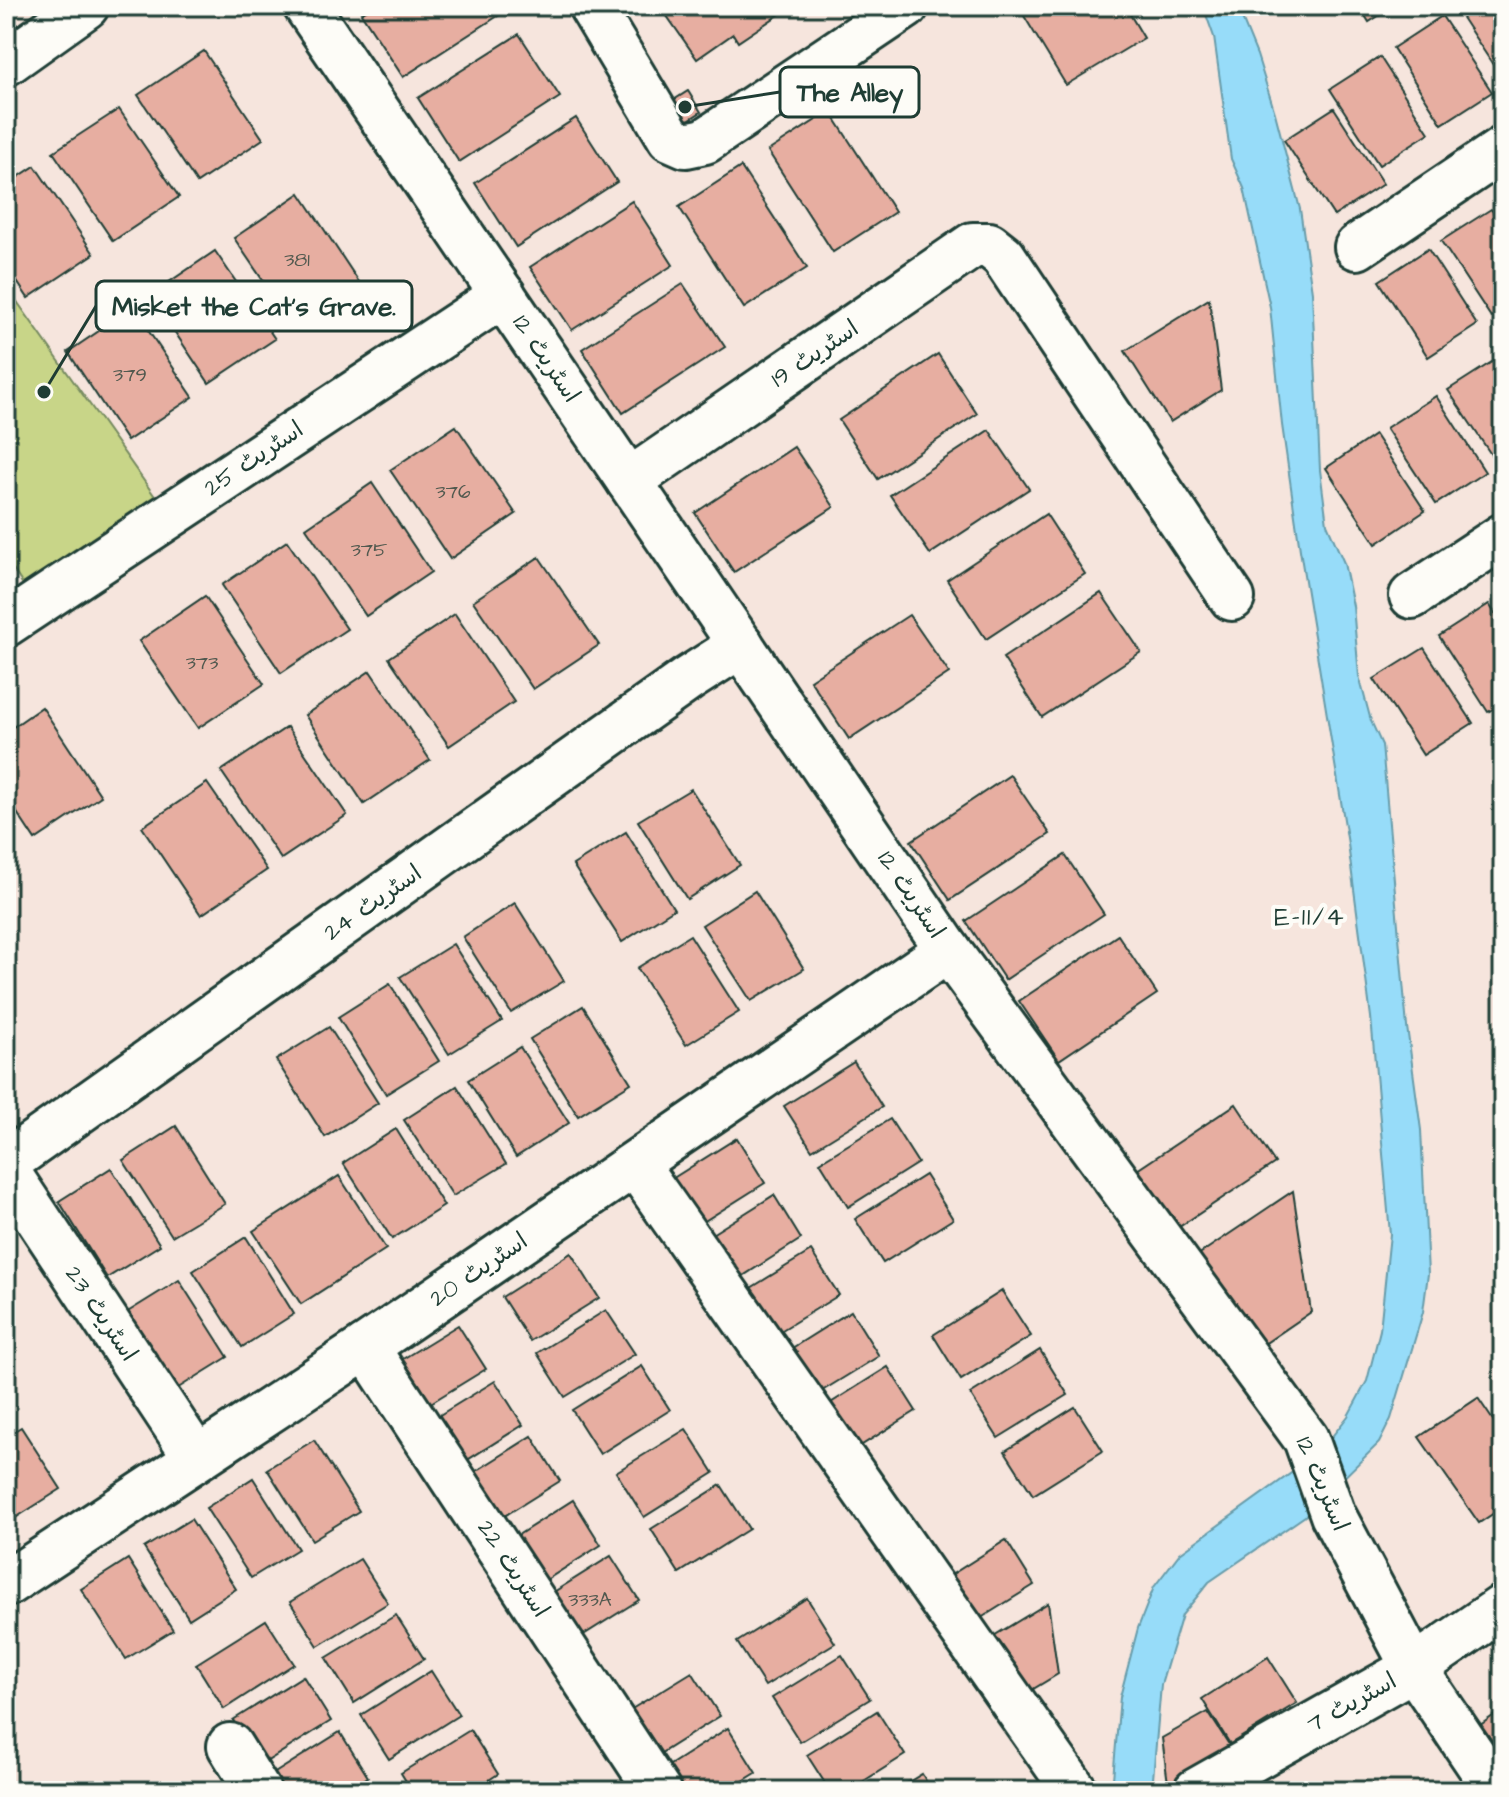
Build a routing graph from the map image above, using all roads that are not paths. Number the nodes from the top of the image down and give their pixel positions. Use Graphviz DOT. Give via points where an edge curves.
graph roads {
  1 [pos="86,6"];
  2 [pos="306,6"];
  3 [pos="591,6"];
  4 [pos="906,6"];
  5 [pos="6,63"];
  6 [pos="1503,149"];
  7 [pos="1357,247"];
  8 [pos="503,295"];
  9 [pos="629,481"];
  10 [pos="1503,536"];
  11 [pos="1412,596"];
  12 [pos="1232,598"];
  13 [pos="6,624"];
  14 [pos="741,645"];
  15 [pos="948,950"];
  16 [pos="6,1163"];
  17 [pos="636,1165"];
  18 [pos="6,1170"];
  19 [pos="366,1347"];
  20 [pos="196,1457"];
  21 [pos="6,1584"];
  22 [pos="1503,1607"];
  23 [pos="1414,1668"];
  24 [pos="230,1746"];
  25 [pos="258,1791"];
  26 [pos="658,1791"];
  27 [pos="1075,1791"];
  28 [pos="1196,1791"];
  29 [pos="1497,1791"];
  1 -- 5 [label="street"];
  2 -- 8 [label="street, اسٹریٹ 12"];
  3 -- 4 [label="street" via="670,138 686,145 705,141"];
  6 -- 7 [label="street"];
  8 -- 9 [label="street, اسٹریٹ 12"];
  8 -- 13 [label="street, اسٹریٹ 25"];
  9 -- 12 [label="street, اسٹریٹ 19" via="973,245 989,245 1003,256"];
  9 -- 14 [label="street, اسٹریٹ 12"];
  10 -- 11 [label="street"];
  14 -- 15 [label="street, اسٹریٹ 12"];
  14 -- 16 [label="street, اسٹریٹ 24"];
  15 -- 17 [label="street, اسٹریٹ 20"];
  15 -- 23 [label="street, اسٹریٹ 12" via="1306,1439 1333,1515"];
  17 -- 19 [label="street, اسٹریٹ 20"];
  17 -- 27 [label="street"];
  18 -- 20 [label="street, اسٹریٹ 23"];
  19 -- 20 [label="street, اسٹریٹ 20"];
  19 -- 26 [label="street, اسٹریٹ 22"];
  20 -- 21 [label="street, اسٹریٹ 20"];
  22 -- 23 [label="street, اسٹریٹ 7"];
  23 -- 28 [label="street, اسٹریٹ 7"];
  23 -- 29 [label="street, اسٹریٹ 12"];
  24 -- 25 [label="street"];
}
